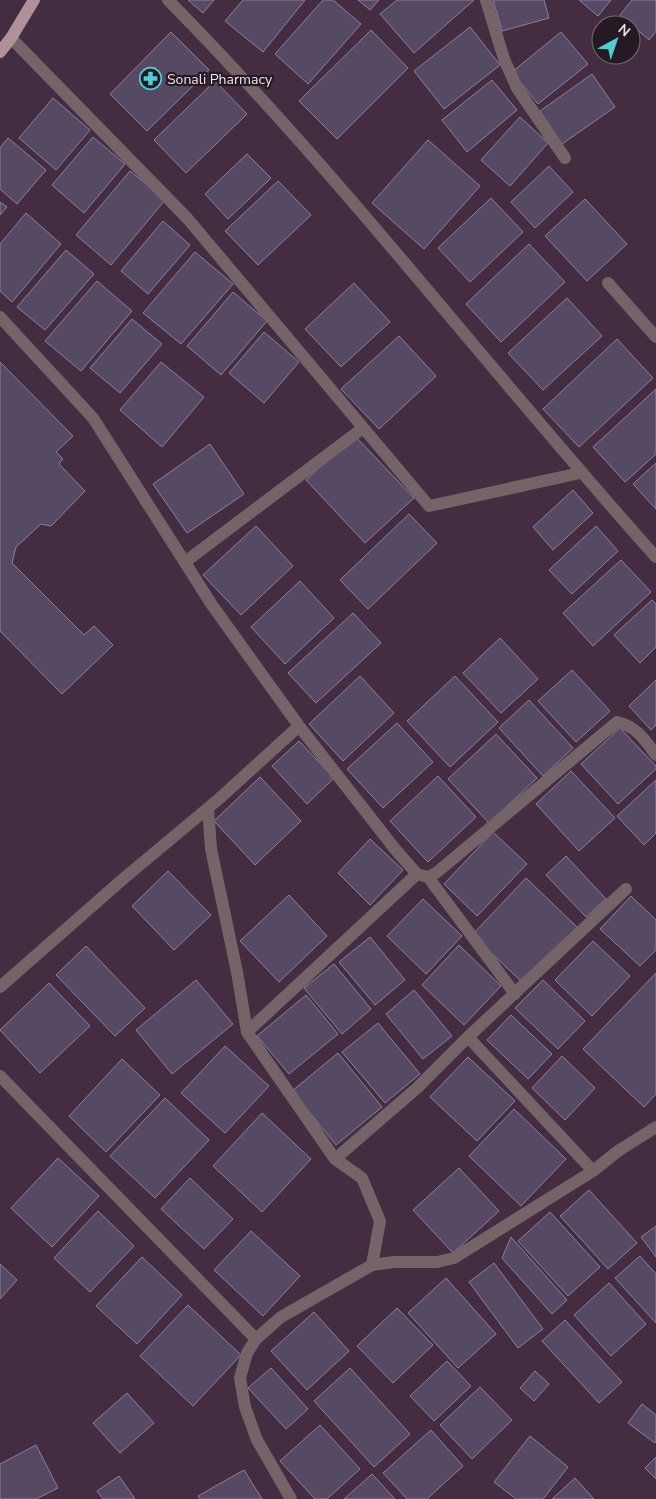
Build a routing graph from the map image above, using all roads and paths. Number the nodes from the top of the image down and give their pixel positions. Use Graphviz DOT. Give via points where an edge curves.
graph roads {
  1 [pos="34,0"];
  2 [pos="168,0"];
  3 [pos="486,0"];
  4 [pos="11,38"];
  5 [pos="0,52"];
  6 [pos="565,158"];
  7 [pos="608,283"];
  8 [pos="0,317"];
  9 [pos="656,337"];
  10 [pos="362,428"];
  11 [pos="580,473"];
  12 [pos="656,557"];
  13 [pos="185,562"];
  14 [pos="299,726"];
  15 [pos="656,755"];
  16 [pos="208,808"];
  17 [pos="423,876"];
  18 [pos="626,889"];
  19 [pos="0,987"];
  20 [pos="515,994"];
  21 [pos="247,1032"];
  22 [pos="468,1037"];
  23 [pos="0,1076"];
  24 [pos="656,1127"];
  25 [pos="335,1159"];
  26 [pos="593,1171"];
  27 [pos="372,1265"];
  28 [pos="256,1339"];
  29 [pos="291,1499"];
  1 -- 4 [label="main road"];
  2 -- 11 [label="street" via="254,88"];
  3 -- 6 [label="street" via="516,88"];
  4 -- 5 [label="main road"];
  4 -- 10 [label="street" via="187,218"];
  7 -- 9 [label="street"];
  8 -- 13 [label="street" via="93,418"];
  10 -- 11 [label="street" via="429,506"];
  10 -- 13 [label="street"];
  11 -- 12 [label="street"];
  13 -- 14 [label="street"];
  14 -- 16 [label="street"];
  14 -- 17 [label="street" via="395,849"];
  15 -- 17 [label="street" via="641,734 628,724 617,722 436,873"];
  16 -- 19 [label="street"];
  16 -- 21 [label="street" via="211,849"];
  17 -- 20 [label="street"];
  17 -- 21 [label="street"];
  18 -- 20 [label="street"];
  20 -- 22 [label="street"];
  21 -- 25 [label="street"];
  22 -- 25 [label="street" via="417,1088"];
  22 -- 26 [label="street"];
  23 -- 28 [label="street"];
  24 -- 26 [label="street"];
  25 -- 27 [label="street" via="362,1178 380,1221"];
  26 -- 27 [label="street" via="454,1258 437,1262"];
  27 -- 28 [label="street" via="281,1317"];
  28 -- 29 [label="street" via="247,1353 240,1378 245,1407 257,1440"];
}
